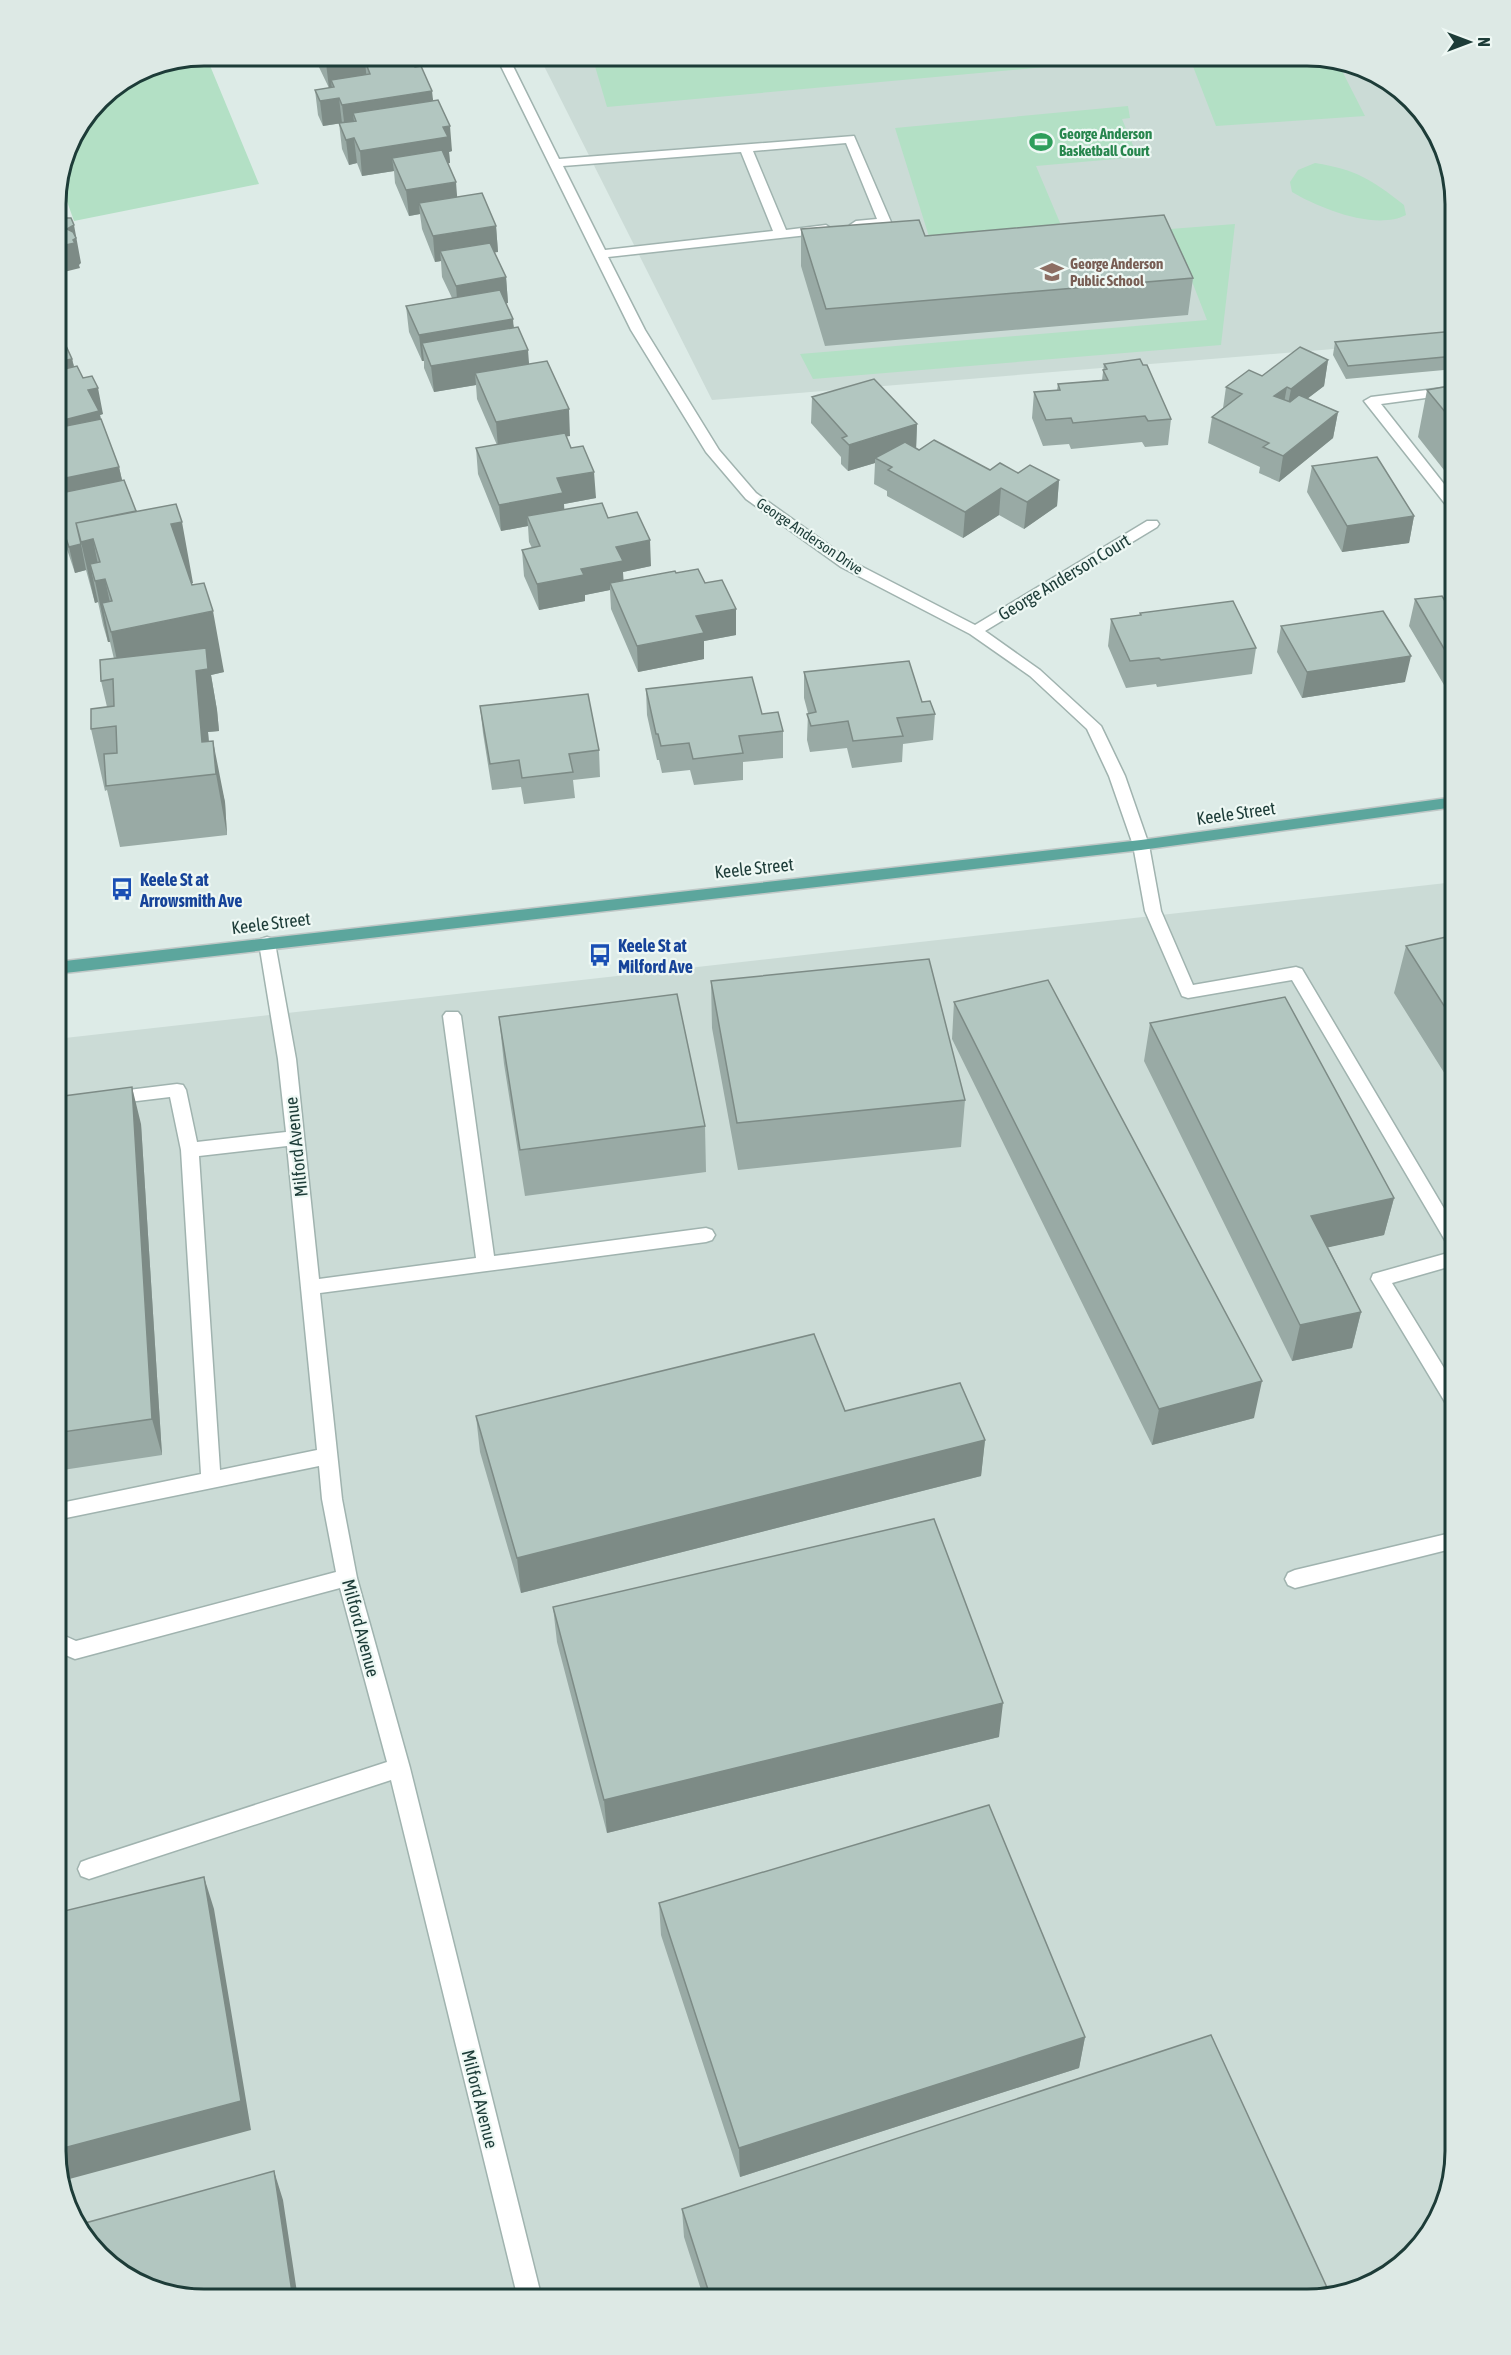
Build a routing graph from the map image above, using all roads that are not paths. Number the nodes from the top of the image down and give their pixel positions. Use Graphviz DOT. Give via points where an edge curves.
graph roads {
  1 [pos="507,66"];
  2 [pos="745,147"];
  3 [pos="555,164"];
  4 [pos="781,234"];
  5 [pos="600,254"];
  6 [pos="1445,392"];
  7 [pos="1445,494"];
  8 [pos="1152,524"];
  9 [pos="975,631"];
  10 [pos="1445,803"];
  11 [pos="1141,846"];
  12 [pos="267,943"];
  13 [pos="66,967"];
  14 [pos="452,1016"];
  15 [pos="100,1100"];
  16 [pos="295,1138"];
  17 [pos="190,1150"];
  18 [pos="1445,1225"];
  19 [pos="706,1235"];
  20 [pos="1445,1261"];
  21 [pos="486,1265"];
  22 [pos="310,1287"];
  23 [pos="1445,1386"];
  24 [pos="328,1456"];
  25 [pos="211,1480"];
  26 [pos="66,1510"];
  27 [pos="1445,1542"];
  28 [pos="347,1578"];
  29 [pos="1295,1579"];
  30 [pos="66,1646"];
  31 [pos="399,1768"];
  32 [pos="89,1869"];
  33 [pos="528,2289"];
  1 -- 3 [label="street, George Anderson Drive"];
  2 -- 3 [label="street"];
  2 -- 4 [label="street"];
  2 -- 4 [label="street" via="850,139 885,222"];
  3 -- 5 [label="street, George Anderson Drive"];
  4 -- 5 [label="street"];
  5 -- 9 [label="street, George Anderson Drive" via="638,330 713,452 751,496 846,564"];
  6 -- 7 [label="street" via="1371,401"];
  8 -- 9 [label="street, George Anderson Court"];
  9 -- 11 [label="street, George Anderson Drive" via="1035,673 1093,726 1117,776"];
  10 -- 11 [label="main road, Keele Street"];
  11 -- 12 [label="main road, Keele Street"];
  11 -- 18 [label="street, George Anderson Drive" via="1153,911 1188,992 1296,973"];
  12 -- 13 [label="main road, Keele Street"];
  12 -- 16 [label="street, Milford Avenue" via="287,1059"];
  14 -- 21 [label="street"];
  15 -- 17 [label="street" via="177,1090"];
  16 -- 17 [label="street"];
  16 -- 22 [label="street, Milford Avenue"];
  17 -- 25 [label="street"];
  19 -- 21 [label="street"];
  20 -- 23 [label="street" via="1380,1279"];
  21 -- 22 [label="street"];
  22 -- 24 [label="street, Milford Avenue"];
  24 -- 25 [label="street"];
  24 -- 28 [label="street, Milford Avenue"];
  25 -- 26 [label="street"];
  27 -- 29 [label="street"];
  28 -- 30 [label="street" via="75,1650"];
  28 -- 31 [label="street, Milford Avenue"];
  31 -- 32 [label="street"];
  31 -- 33 [label="street, Milford Avenue"];
}
